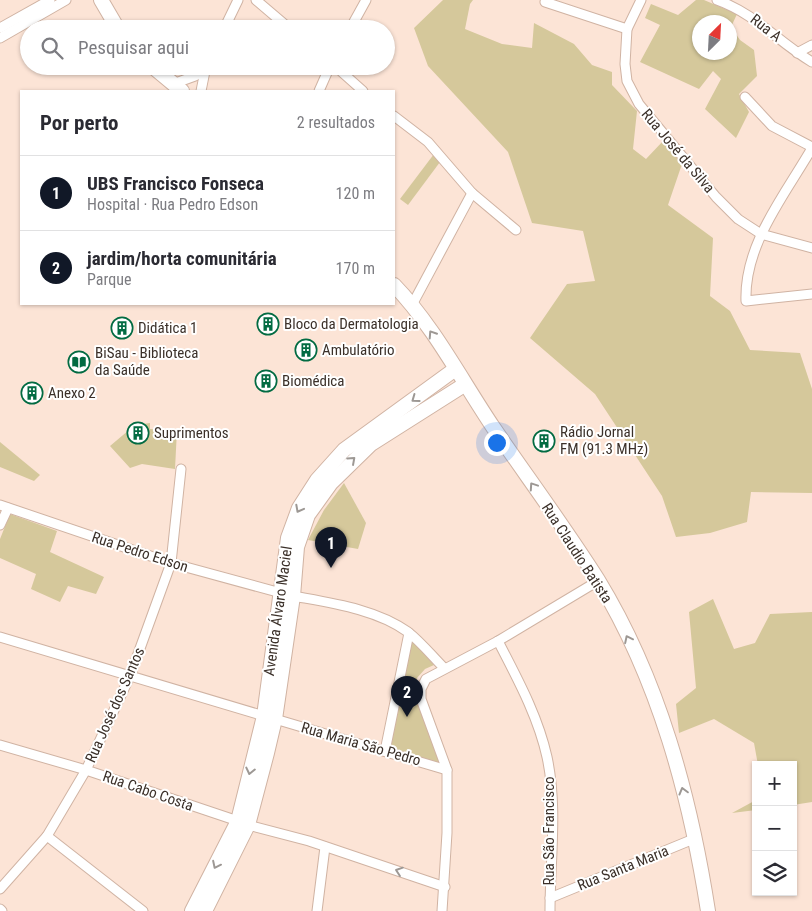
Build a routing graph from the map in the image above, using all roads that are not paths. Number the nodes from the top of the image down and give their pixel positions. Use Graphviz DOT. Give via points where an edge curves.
graph roads {
  1 [pos="50,0"];
  2 [pos="66,0"];
  3 [pos="101,0"];
  4 [pos="238,0"];
  5 [pos="256,0"];
  6 [pos="366,0"];
  7 [pos="641,0"];
  8 [pos="718,0"];
  9 [pos="545,2"];
  10 [pos="31,20"];
  11 [pos="113,20"];
  12 [pos="228,20"];
  13 [pos="279,20"];
  14 [pos="355,20"];
  15 [pos="20,26"];
  16 [pos="0,28"];
  17 [pos="627,28"];
  18 [pos="0,38"];
  19 [pos="812,45"];
  20 [pos="797,53"];
  21 [pos="812,62"];
  22 [pos="163,75"];
  23 [pos="196,75"];
  24 [pos="204,75"];
  25 [pos="326,75"];
  26 [pos="345,75"];
  27 [pos="178,88"];
  28 [pos="201,90"];
  29 [pos="319,90"];
  30 [pos="362,90"];
  31 [pos="745,97"];
  32 [pos="395,117"];
  33 [pos="812,147"];
  34 [pos="472,193"];
  35 [pos="516,230"];
  36 [pos="761,234"];
  37 [pos="812,248"];
  38 [pos="395,287"];
  39 [pos="812,294"];
  40 [pos="412,304"];
  41 [pos="454,370"];
  42 [pos="464,385"];
  43 [pos="181,468"];
  44 [pos="4,507"];
  45 [pos="0,525"];
  46 [pos="171,563"];
  47 [pos="289,567"];
  48 [pos="598,581"];
  49 [pos="287,595"];
  50 [pos="409,633"];
  51 [pos="0,637"];
  52 [pos="498,641"];
  53 [pos="444,668"];
  54 [pos="130,676"];
  55 [pos="270,718"];
  56 [pos="0,745"];
  57 [pos="384,751"];
  58 [pos="86,770"];
  59 [pos="447,770"];
  60 [pos="243,823"];
  61 [pos="47,836"];
  62 [pos="696,838"];
  63 [pos="325,847"];
  64 [pos="445,887"];
  65 [pos="0,889"];
  66 [pos="550,898"];
  67 [pos="143,911"];
  68 [pos="192,911"];
  69 [pos="205,911"];
  70 [pos="317,911"];
  71 [pos="442,911"];
  72 [pos="550,911"];
  73 [pos="708,911"];
  1 -- 16 [label="street"];
  2 -- 10 [label="street"];
  3 -- 11 [label="street"];
  4 -- 12 [label="street"];
  5 -- 13 [label="street"];
  6 -- 14 [label="street"];
  7 -- 17 [label="street, Rua José da Silva"];
  8 -- 20 [label="street, Rua A" via="760,22"];
  9 -- 17 [label="street"];
  15 -- 18 [label="street"];
  17 -- 36 [label="street, Rua José da Silva" via="626,76 639,104 716,197 738,219"];
  19 -- 20 [label="street"];
  20 -- 21 [label="street, Rua A"];
  22 -- 27 [label="street"];
  23 -- 27 [label="street"];
  24 -- 28 [label="street"];
  25 -- 29 [label="street"];
  26 -- 30 [label="street"];
  31 -- 33 [label="street" via="772,126"];
  32 -- 34 [label="street" via="428,142"];
  33 -- 36 [label="street"];
  34 -- 35 [label="street"];
  34 -- 40 [label="street"];
  36 -- 37 [label="street, Rua José da Silva"];
  36 -- 39 [label="street" via="749,268 746,301"];
  38 -- 40 [label="street, Rua Claudio Batista"];
  41 -- 40 [label="street, Rua Claudio Batista, one-way"];
  41 -- 42 [label="street, Rua Claudio Batista"];
  41 -- 47 [label="street, Avenida Álvaro Maciel, one-way" via="360,436 332,461 293,519"];
  47 -- 42 [label="street, Avenida Álvaro Maciel, one-way" via="308,515 347,465 385,434"];
  48 -- 42 [label="street, Rua Claudio Batista, one-way"];
  43 -- 46 [label="street, Rua José dos Santos"];
  44 -- 45 [label="street"];
  44 -- 46 [label="street, Rua Pedro Edson"];
  46 -- 49 [label="street, Rua Pedro Edson"];
  46 -- 54 [label="street, Rua José dos Santos"];
  47 -- 49 [label="street, Avenida Álvaro Maciel"];
  48 -- 52 [label="street"];
  62 -- 48 [label="street, Rua Claudio Batista, one-way" via="660,709"];
  49 -- 50 [label="street, Rua Pedro Edson" via="381,618"];
  49 -- 55 [label="street, Avenida Álvaro Maciel"];
  50 -- 53 [label="street, Rua Pedro Edson"];
  50 -- 57 [label="street"];
  51 -- 54 [label="street, Rua Maria São Pedro"];
  52 -- 53 [label="street"];
  52 -- 66 [label="street, Rua São Francisco" via="531,707 547,758 552,808"];
  53 -- 59 [label="street" via="424,682 421,696"];
  54 -- 55 [label="street, Rua Maria São Pedro"];
  54 -- 58 [label="street, Rua José dos Santos"];
  55 -- 57 [label="street, Rua Maria São Pedro"];
  55 -- 60 [label="street, Avenida Álvaro Maciel"];
  56 -- 58 [label="street, Rua Cabo Costa"];
  57 -- 59 [label="street, Rua Maria São Pedro"];
  58 -- 60 [label="street, Rua Cabo Costa"];
  58 -- 61 [label="street, Rua José dos Santos"];
  59 -- 64 [label="street"];
  60 -- 63 [label="street, Rua Cabo Costa"];
  60 -- 68 [label="street, Avenida Álvaro Maciel, one-way"];
  60 -- 69 [label="street, Avenida Álvaro Maciel"];
  61 -- 65 [label="street, Rua José dos Santos"];
  61 -- 67 [label="street"];
  62 -- 66 [label="street, Rua Santa Maria"];
  62 -- 73 [label="street, Rua Claudio Batista"];
  64 -- 63 [label="street, Rua Cabo Costa, one-way"];
  63 -- 70 [label="street"];
  64 -- 71 [label="street"];
  66 -- 72 [label="street, Rua São Francisco"];
}
